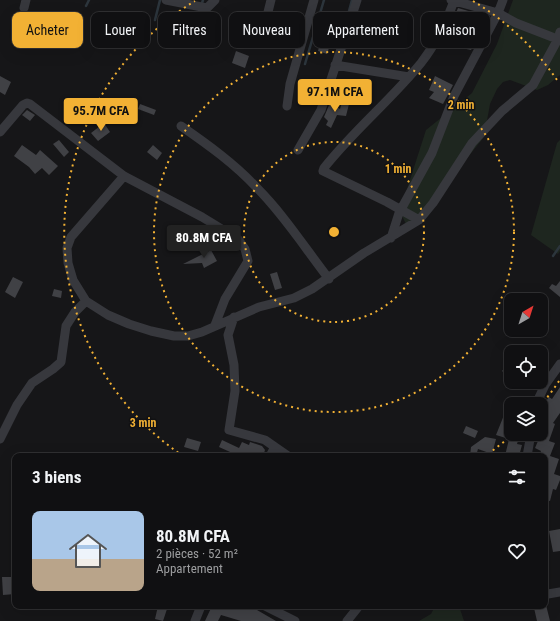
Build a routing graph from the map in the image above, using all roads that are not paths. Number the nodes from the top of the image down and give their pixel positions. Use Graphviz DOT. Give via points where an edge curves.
graph roads {
  1 [pos="166,0"];
  2 [pos="215,0"];
  3 [pos="271,0"];
  4 [pos="314,0"];
  5 [pos="357,0"];
  6 [pos="452,0"];
  7 [pos="503,0"];
  8 [pos="268,12"];
  9 [pos="498,12"];
  10 [pos="559,37"];
  11 [pos="336,65"];
  12 [pos="409,77"];
  13 [pos="287,106"];
  14 [pos="181,126"];
  15 [pos="0,132"];
  16 [pos="298,150"];
  17 [pos="124,176"];
  18 [pos="401,209"];
  19 [pos="419,220"];
  20 [pos="391,238"];
  21 [pos="328,278"];
  22 [pos="86,301"];
  23 [pos="234,317"];
  24 [pos="215,325"];
  25 [pos="560,364"];
  26 [pos="539,397"];
  27 [pos="0,439"];
  28 [pos="530,441"];
  29 [pos="273,451"];
  30 [pos="528,453"];
  31 [pos="560,592"];
  32 [pos="548,594"];
  33 [pos="200,609"];
  34 [pos="271,609"];
  35 [pos="357,609"];
  36 [pos="195,621"];
  37 [pos="295,621"];
  38 [pos="347,621"];
  1 -- 2 [label="street" via="207,8"];
  3 -- 8 [label="street"];
  4 -- 13 [label="street" via="290,84"];
  5 -- 11 [label="street"];
  6 -- 9 [label="street"];
  6 -- 12 [label="street" via="438,38"];
  7 -- 9 [label="street"];
  9 -- 10 [label="street" via="516,23"];
  9 -- 18 [label="street" via="454,96 432,153"];
  10 -- 19 [label="street" via="533,85 502,111 472,143"];
  11 -- 12 [label="street"];
  11 -- 16 [label="street" via="321,110"];
  12 -- 18 [label="street" via="349,138 323,171"];
  14 -- 21 [label="street" via="219,154 256,187 282,216"];
  15 -- 17 [label="street" via="23,105 30,104"];
  17 -- 22 [label="street" via="71,237 67,248 68,263 74,280"];
  17 -- 24 [label="street" via="214,225 238,240 245,249 248,260 225,299"];
  18 -- 19 [label="street"];
  18 -- 20 [label="street"];
  19 -- 20 [label="street"];
  20 -- 21 [label="street"];
  21 -- 23 [label="street" via="294,298"];
  22 -- 24 [label="street" via="129,324 174,336 188,336"];
  22 -- 27 [label="street" via="66,326 61,362 32,383 17,405"];
  23 -- 24 [label="street"];
  23 -- 29 [label="street" via="228,335 234,365 235,391 229,430 265,440"];
  25 -- 26 [label="street"];
  28 -- 30 [label="street"];
  31 -- 32 [label="street"];
  33 -- 36 [label="street"];
  34 -- 37 [label="street"];
  35 -- 38 [label="street"];
}
